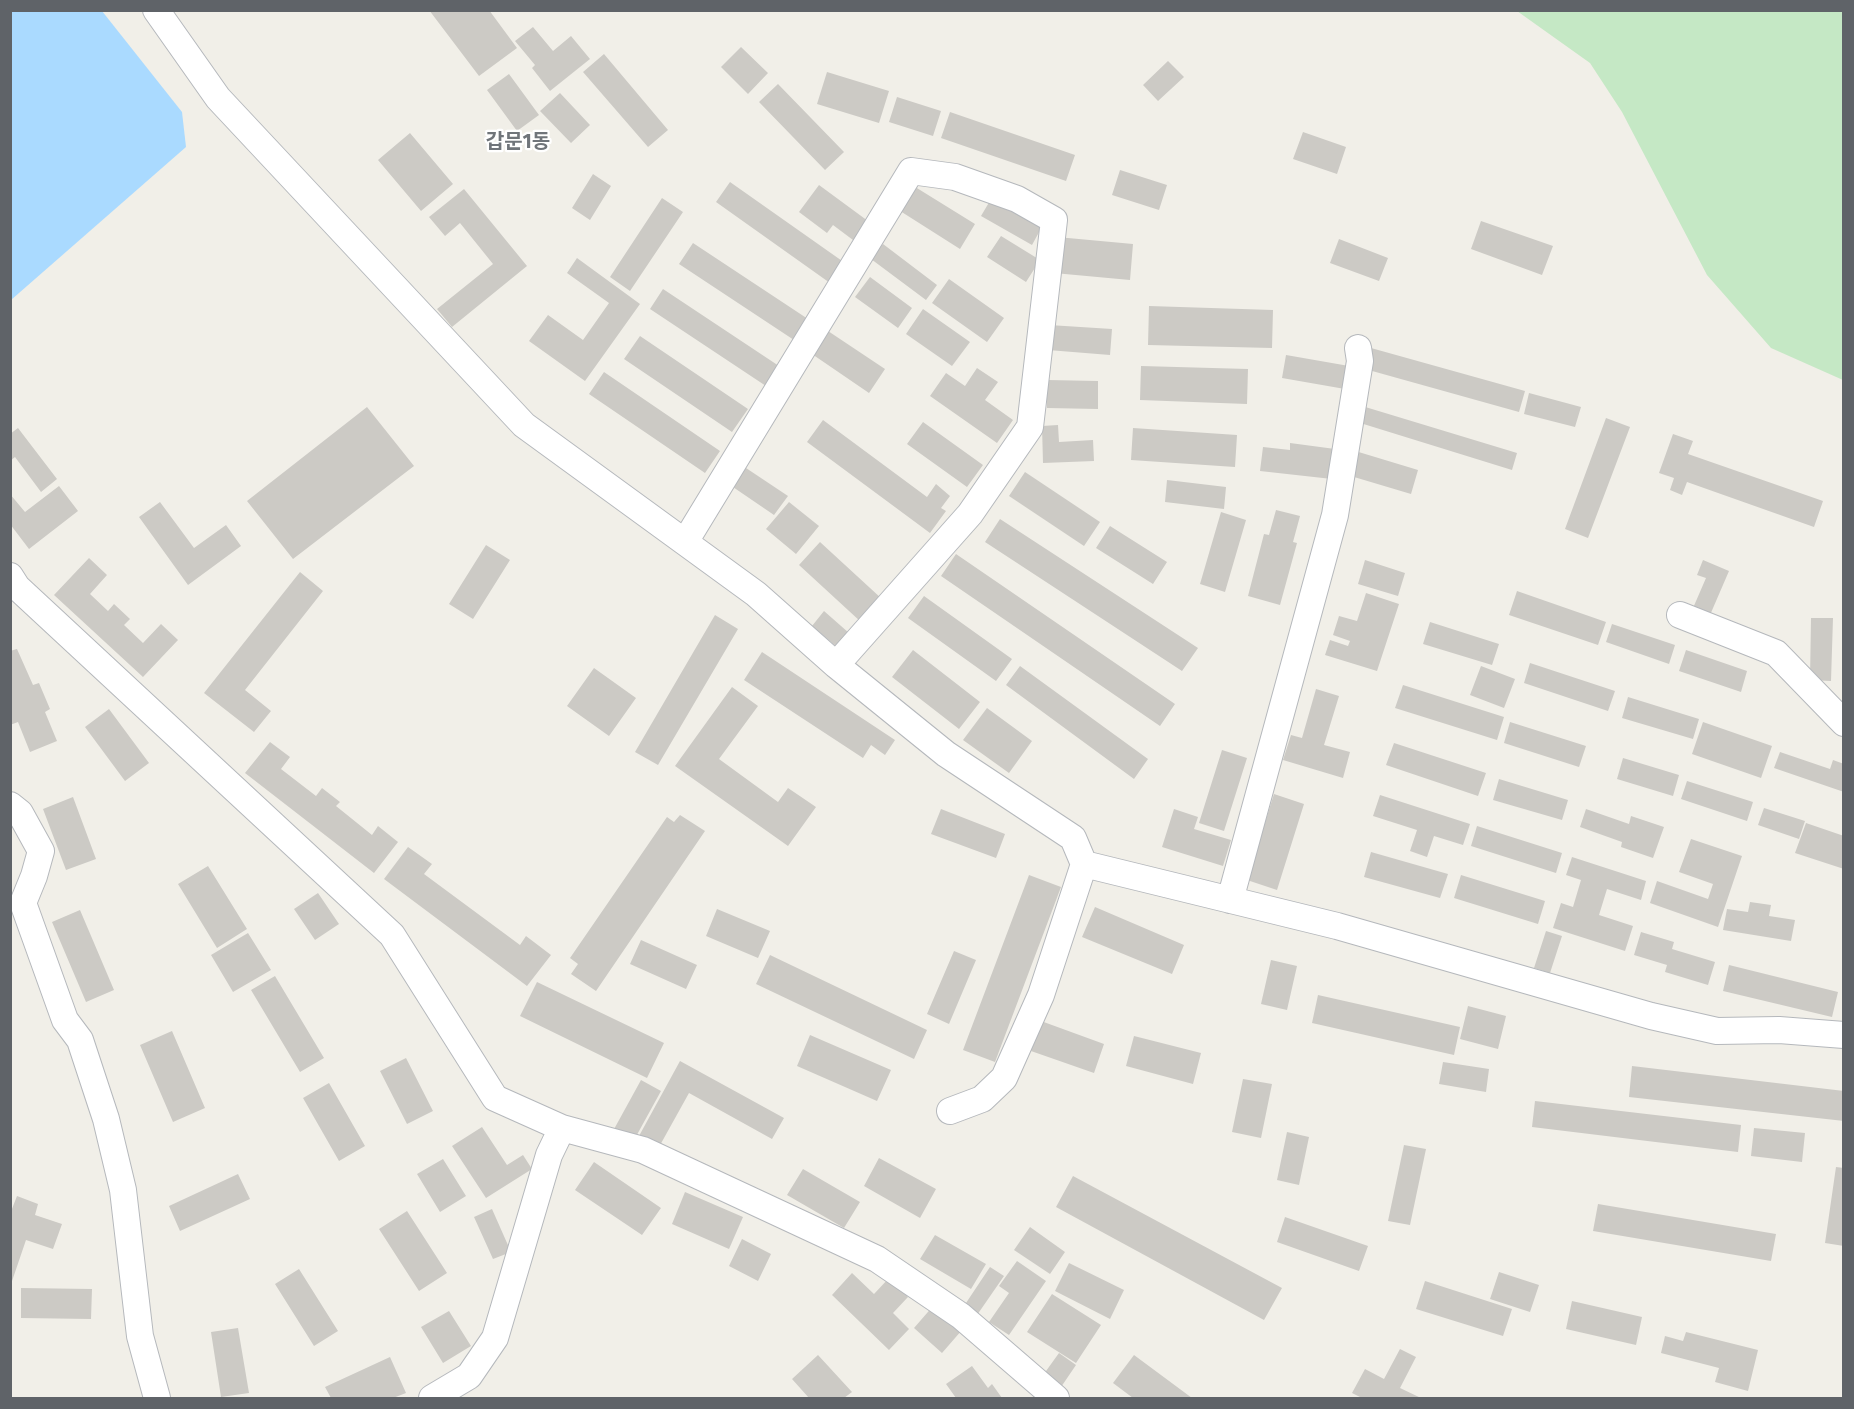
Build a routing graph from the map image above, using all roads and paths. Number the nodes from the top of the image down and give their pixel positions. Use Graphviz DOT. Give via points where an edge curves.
graph roads {
  1 [pos="156,10"];
  2 [pos="1358,348"];
  3 [pos="684,542"];
  4 [pos="13,587"];
  5 [pos="1680,615"];
  6 [pos="836,665"];
  7 [pos="1844,723"];
  8 [pos="10,805"];
  9 [pos="1084,864"];
  10 [pos="1230,900"];
  11 [pos="1844,1035"];
  12 [pos="950,1111"];
  13 [pos="562,1128"];
  14 [pos="157,1398"];
  15 [pos="432,1398"];
  16 [pos="1056,1398"];
  1 -- 3 [label="street" via="218,98 524,425"];
  2 -- 10 [label="street" via="1360,361 1335,515"];
  3 -- 6 [label="street" via="756,594"];
  3 -- 6 [label="street" via="911,171 955,177 1017,199 1054,220 1030,427 969,514"];
  4 -- 13 [label="street" via="392,935 495,1098"];
  5 -- 7 [label="street" via="1776,653"];
  6 -- 9 [label="street" via="946,754 1073,838"];
  8 -- 14 [label="street" via="20,813 41,850 23,903 65,1020 80,1040 106,1119 123,1190 140,1336"];
  9 -- 10 [label="street"];
  9 -- 12 [label="street" via="1041,995 1004,1078 982,1099"];
  10 -- 11 [label="street" via="1717,1031"];
  13 -- 15 [label="street" via="549,1155 495,1338 469,1376"];
  13 -- 16 [label="street" via="643,1150 877,1259 961,1316"];
}
